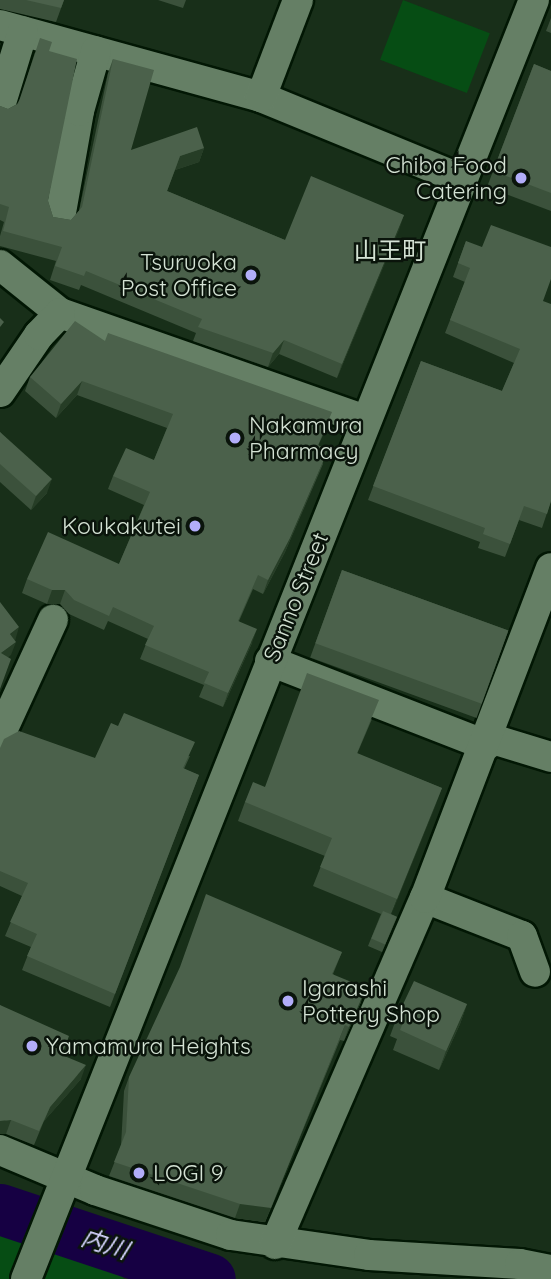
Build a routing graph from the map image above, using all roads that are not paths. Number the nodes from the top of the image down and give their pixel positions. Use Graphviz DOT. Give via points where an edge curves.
graph roads {
  1 [pos="298,0"];
  2 [pos="534,0"];
  3 [pos="11,28"];
  4 [pos="96,51"];
  5 [pos="261,97"];
  6 [pos="0,106"];
  7 [pos="463,180"];
  8 [pos="61,218"];
  9 [pos="0,265"];
  10 [pos="60,313"];
  11 [pos="0,393"];
  12 [pos="366,420"];
  13 [pos="551,568"];
  14 [pos="53,620"];
  15 [pos="270,661"];
  16 [pos="0,735"];
  17 [pos="487,741"];
  18 [pos="551,757"];
  19 [pos="425,898"];
  20 [pos="535,972"];
  21 [pos="0,1150"];
  22 [pos="62,1186"];
  23 [pos="275,1244"];
  24 [pos="551,1270"];
  25 [pos="26,1279"];
  1 -- 5 [label="street"];
  2 -- 7 [label="street, Sanno Street"];
  3 -- 4 [label="street"];
  3 -- 6 [label="street"];
  4 -- 5 [label="street"];
  4 -- 8 [label="street" via="79,111"];
  5 -- 7 [label="street"];
  7 -- 12 [label="street, Sanno Street"];
  9 -- 10 [label="street"];
  10 -- 11 [label="street" via="39,335"];
  10 -- 12 [label="street"];
  12 -- 15 [label="street, Sanno Street"];
  13 -- 17 [label="street"];
  14 -- 16 [label="street"];
  15 -- 17 [label="street"];
  15 -- 22 [label="street, Sanno Street"];
  17 -- 18 [label="street"];
  17 -- 19 [label="street"];
  19 -- 20 [label="street" via="522,936"];
  19 -- 23 [label="street"];
  21 -- 22 [label="street"];
  22 -- 23 [label="street"];
  22 -- 25 [label="street, Sanno Street"];
  23 -- 24 [label="street"];
}
